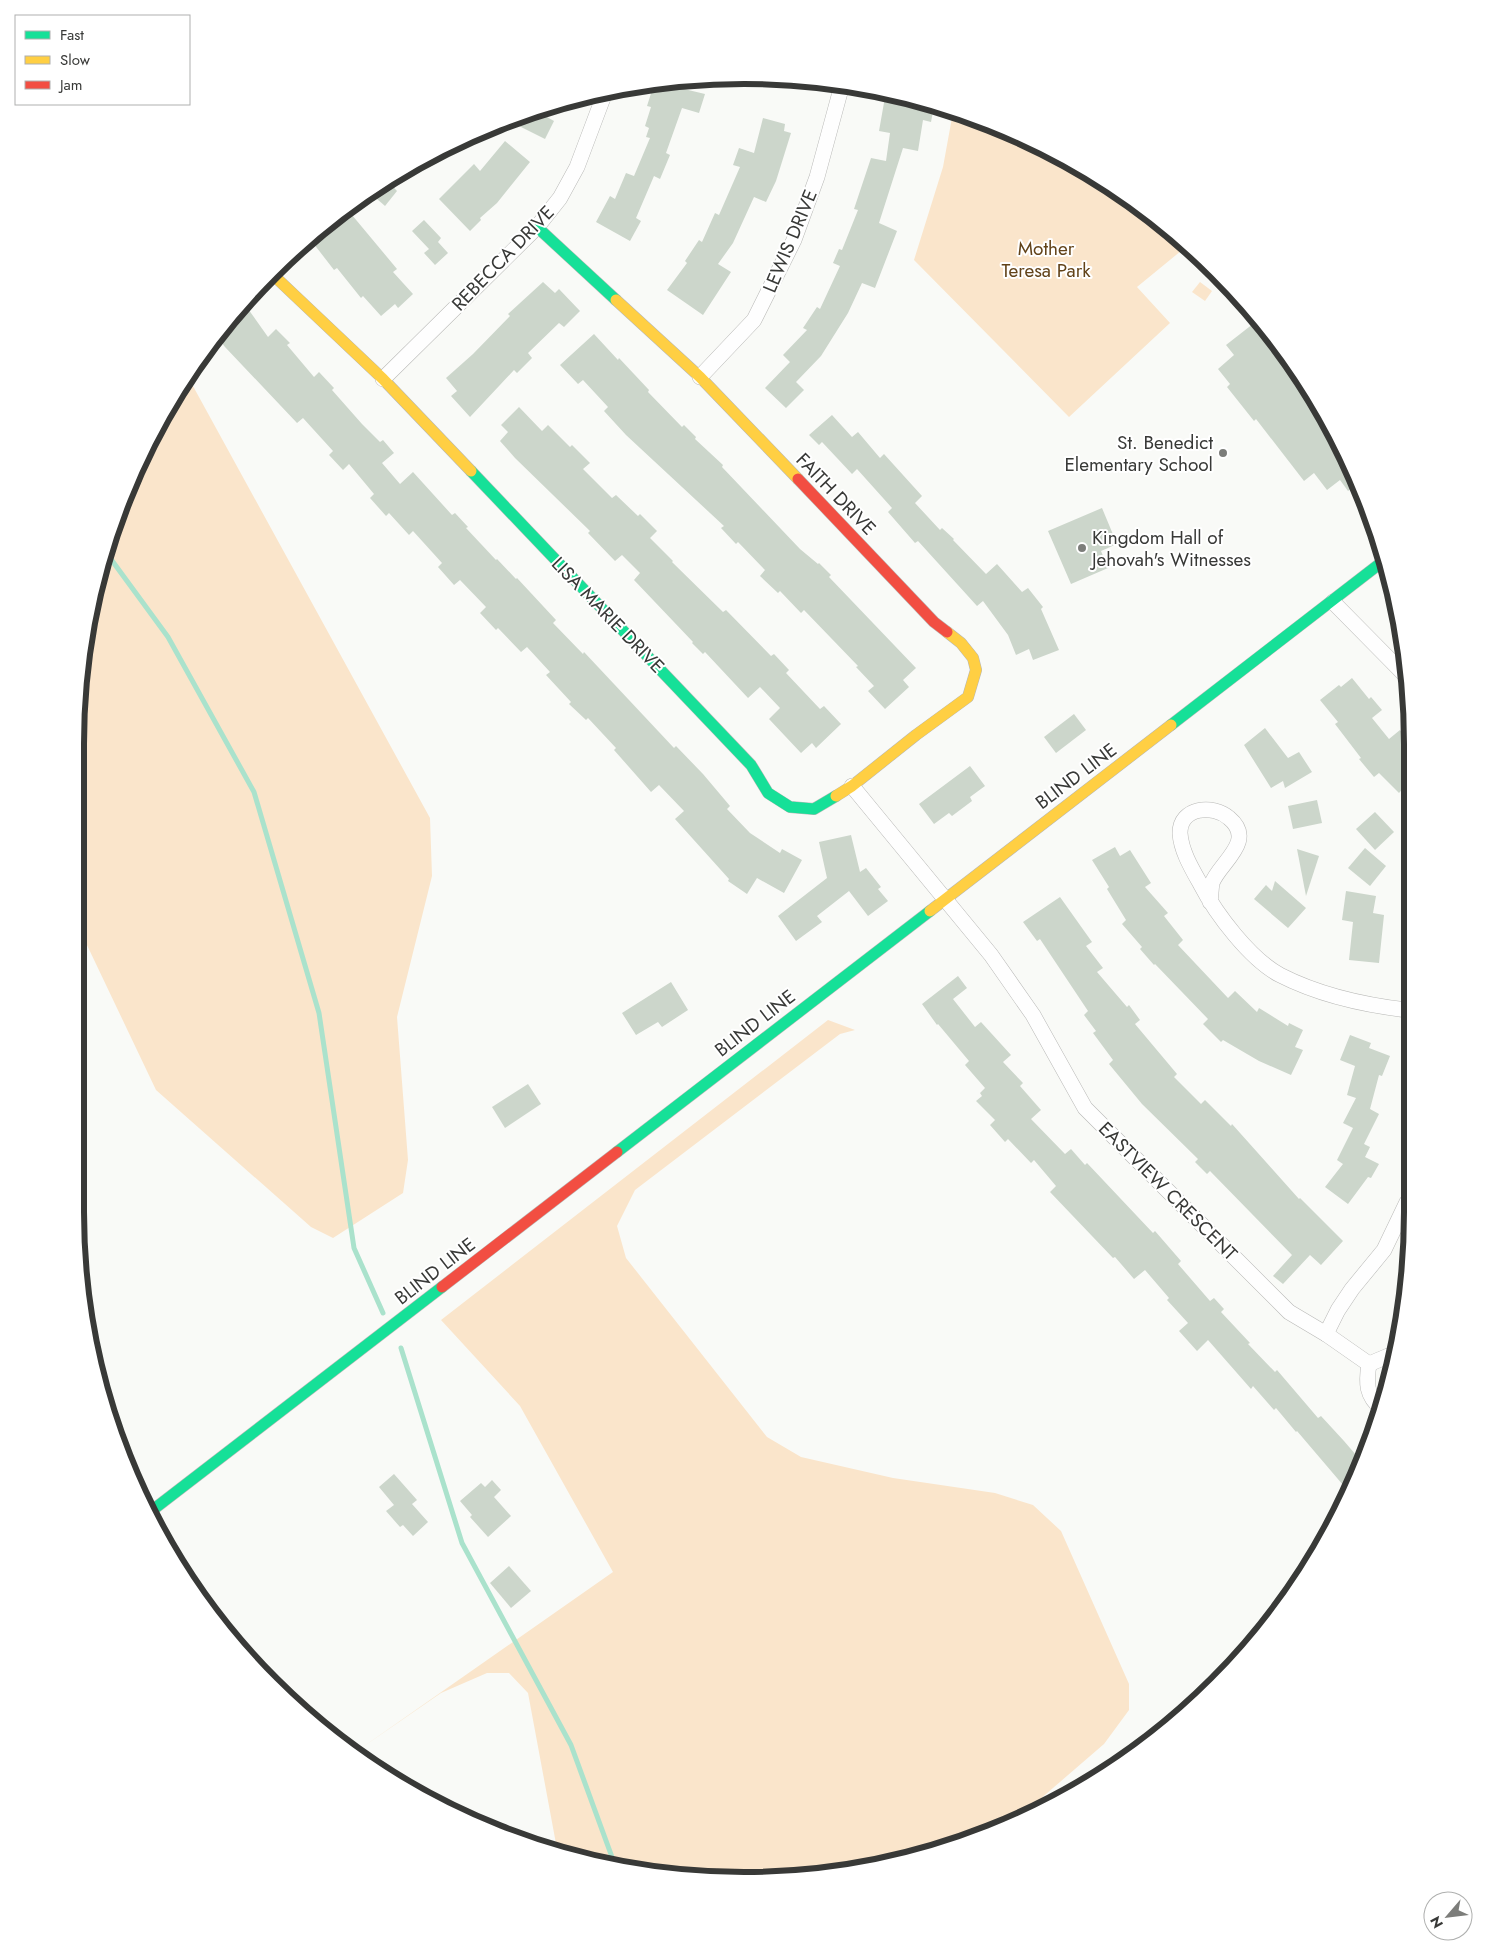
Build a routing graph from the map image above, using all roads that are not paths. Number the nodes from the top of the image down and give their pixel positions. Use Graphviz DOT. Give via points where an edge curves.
graph roads {
  1 [pos="840,91"];
  2 [pos="603,99"];
  3 [pos="537,227"];
  4 [pos="276,278"];
  5 [pos="700,377"];
  6 [pos="383,379"];
  7 [pos="1379,564"];
  8 [pos="1333,602"];
  9 [pos="1400,670"];
  10 [pos="852,786"];
  11 [pos="945,899"];
  12 [pos="1210,902"];
  13 [pos="1404,1009"];
  14 [pos="1404,1208"];
  15 [pos="1326,1334"];
  16 [pos="1388,1356"];
  17 [pos="1369,1364"];
  18 [pos="1375,1404"];
  19 [pos="154,1509"];
  1 -- 5 [label="street, LEWIS DRIVE" via="817,177 794,240 754,320"];
  2 -- 3 [label="street, REBECCA DRIVE" via="577,168 560,198"];
  3 -- 5 [label="street, FAITH DRIVE"];
  3 -- 6 [label="street, REBECCA DRIVE"];
  4 -- 6 [label="street, LISA MARIE DRIVE"];
  5 -- 10 [label="street, FAITH DRIVE" via="934,622 961,643 973,658 976,670 969,696"];
  6 -- 10 [label="street, LISA MARIE DRIVE" via="751,765 768,793 790,807 814,809"];
  7 -- 8 [label="street, BLIND LINE"];
  8 -- 9 [label="street"];
  8 -- 11 [label="street, BLIND LINE"];
  10 -- 11 [label="street"];
  11 -- 15 [label="street, EASTVIEW CRESCENT" via="991,955 1033,1015 1085,1108 1289,1312"];
  11 -- 19 [label="street, BLIND LINE"];
  12 -- 12 [label="street" via="1180,844 1180,829 1185,819 1202,809 1214,809 1229,818 1236,827 1239,840 1232,856 1212,882"];
  12 -- 13 [label="street" via="1251,953 1279,974 1329,995"];
  14 -- 15 [label="street" via="1384,1250 1352,1289"];
  15 -- 17 [label="street, EASTVIEW CRESCENT"];
  16 -- 17 [label="street"];
  17 -- 18 [label="street" via="1366,1384"];
}
